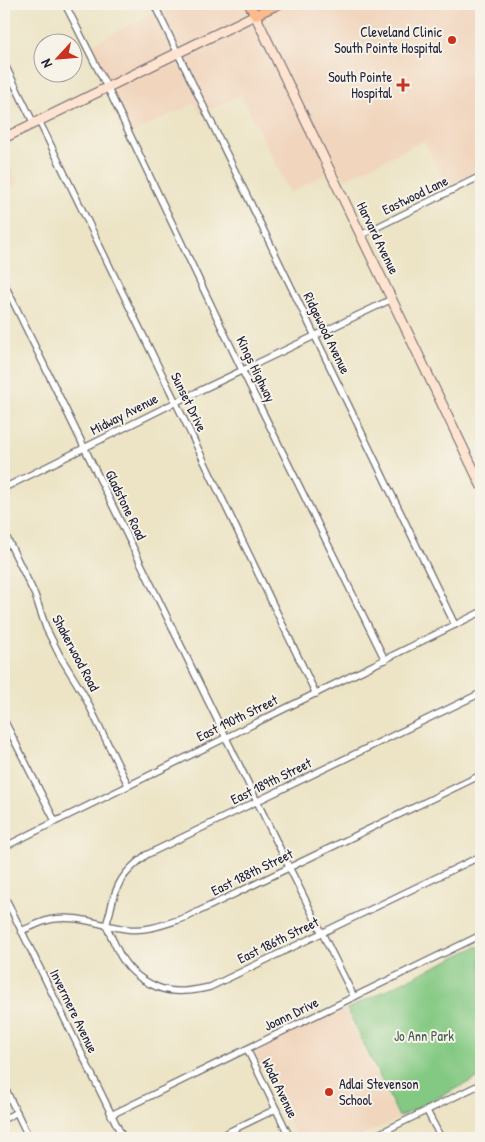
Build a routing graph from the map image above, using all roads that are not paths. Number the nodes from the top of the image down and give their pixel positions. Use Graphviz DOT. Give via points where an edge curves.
graph roads {
  1 [pos="65,4"];
  2 [pos="154,4"];
  3 [pos="249,4"];
  4 [pos="279,4"];
  5 [pos="255,15"];
  6 [pos="178,52"];
  7 [pos="4,63"];
  8 [pos="107,87"];
  9 [pos="36,122"];
  10 [pos="4,138"];
  11 [pos="481,176"];
  12 [pos="361,236"];
  13 [pos="4,283"];
  14 [pos="392,299"];
  15 [pos="315,336"];
  16 [pos="242,370"];
  17 [pos="176,402"];
  18 [pos="84,448"];
  19 [pos="481,485"];
  20 [pos="4,488"];
  21 [pos="4,532"];
  22 [pos="481,612"];
  23 [pos="455,625"];
  24 [pos="385,660"];
  25 [pos="481,693"];
  26 [pos="316,694"];
  27 [pos="4,720"];
  28 [pos="226,738"];
  29 [pos="481,775"];
  30 [pos="128,785"];
  31 [pos="257,802"];
  32 [pos="55,821"];
  33 [pos="4,847"];
  34 [pos="481,856"];
  35 [pos="289,867"];
  36 [pos="4,895"];
  37 [pos="107,925"];
  38 [pos="21,931"];
  39 [pos="323,932"];
  40 [pos="481,934"];
  41 [pos="354,997"];
  42 [pos="247,1049"];
  43 [pos="481,1084"];
  44 [pos="4,1086"];
  45 [pos="276,1109"];
  46 [pos="427,1111"];
  47 [pos="17,1112"];
  48 [pos="111,1115"];
  49 [pos="4,1119"];
  50 [pos="29,1138"];
  51 [pos="123,1138"];
  52 [pos="216,1138"];
  53 [pos="290,1138"];
  54 [pos="370,1138"];
  55 [pos="441,1138"];
  1 -- 8 [label="street, Kings Highway"];
  2 -- 6 [label="street, Ridgewood Avenue"];
  3 -- 5 [label="main road, Harvard Avenue"];
  4 -- 5 [label="main road"];
  5 -- 6 [label="main road"];
  5 -- 12 [label="main road, Harvard Avenue"];
  6 -- 8 [label="main road"];
  6 -- 15 [label="street, Ridgewood Avenue"];
  7 -- 9 [label="street, Sunset Drive"];
  8 -- 9 [label="main road"];
  8 -- 16 [label="street, Kings Highway"];
  9 -- 10 [label="main road"];
  9 -- 17 [label="street, Sunset Drive"];
  11 -- 12 [label="street, Eastwood Lane"];
  12 -- 14 [label="main road, Harvard Avenue"];
  13 -- 18 [label="street, Gladstone Road"];
  14 -- 15 [label="street, Midway Avenue"];
  14 -- 19 [label="main road, Harvard Avenue"];
  15 -- 16 [label="street, Midway Avenue"];
  15 -- 23 [label="street, Ridgewood Avenue"];
  16 -- 17 [label="street, Midway Avenue"];
  16 -- 24 [label="street, Kings Highway"];
  17 -- 18 [label="street, Midway Avenue"];
  17 -- 26 [label="street, Sunset Drive"];
  18 -- 20 [label="street, Midway Avenue"];
  18 -- 28 [label="street, Gladstone Road"];
  21 -- 30 [label="street, Shakerwood Road" via="35,595 46,628 84,695"];
  22 -- 23 [label="street, East 190th Street"];
  23 -- 24 [label="street, East 190th Street"];
  24 -- 26 [label="street, East 190th Street"];
  25 -- 31 [label="street, East 189th Street"];
  26 -- 28 [label="street, East 190th Street"];
  27 -- 32 [label="street"];
  28 -- 30 [label="street, East 190th Street"];
  28 -- 31 [label="street, Gladstone Road"];
  29 -- 35 [label="street, East 188th Street"];
  30 -- 32 [label="street, East 190th Street"];
  31 -- 35 [label="street, Gladstone Road"];
  31 -- 37 [label="street, East 189th Street" via="146,854 124,874 116,888"];
  32 -- 33 [label="street, East 190th Street"];
  34 -- 39 [label="street, East 186th Street"];
  35 -- 37 [label="street, East 188th Street" via="187,917 147,929"];
  35 -- 39 [label="street, Gladstone Road"];
  36 -- 38 [label="street, Invermere Avenue"];
  37 -- 38 [label="street, East 188th Street" via="67,918 52,919"];
  37 -- 39 [label="street, East 186th Street" via="130,970 158,988 191,991 210,987"];
  38 -- 48 [label="street, Invermere Avenue"];
  39 -- 41 [label="street, Gladstone Road"];
  40 -- 41 [label="street, Joann Drive"];
  41 -- 42 [label="street, Joann Drive"];
  42 -- 45 [label="street, Woda Avenue"];
  42 -- 48 [label="street, Joann Drive"];
  43 -- 46 [label="street"];
  44 -- 47 [label="street"];
  45 -- 52 [label="street"];
  45 -- 53 [label="street, Woda Avenue"];
  46 -- 54 [label="street"];
  46 -- 55 [label="street"];
  47 -- 49 [label="street"];
  47 -- 50 [label="street"];
  48 -- 51 [label="street, Invermere Avenue"];
}
